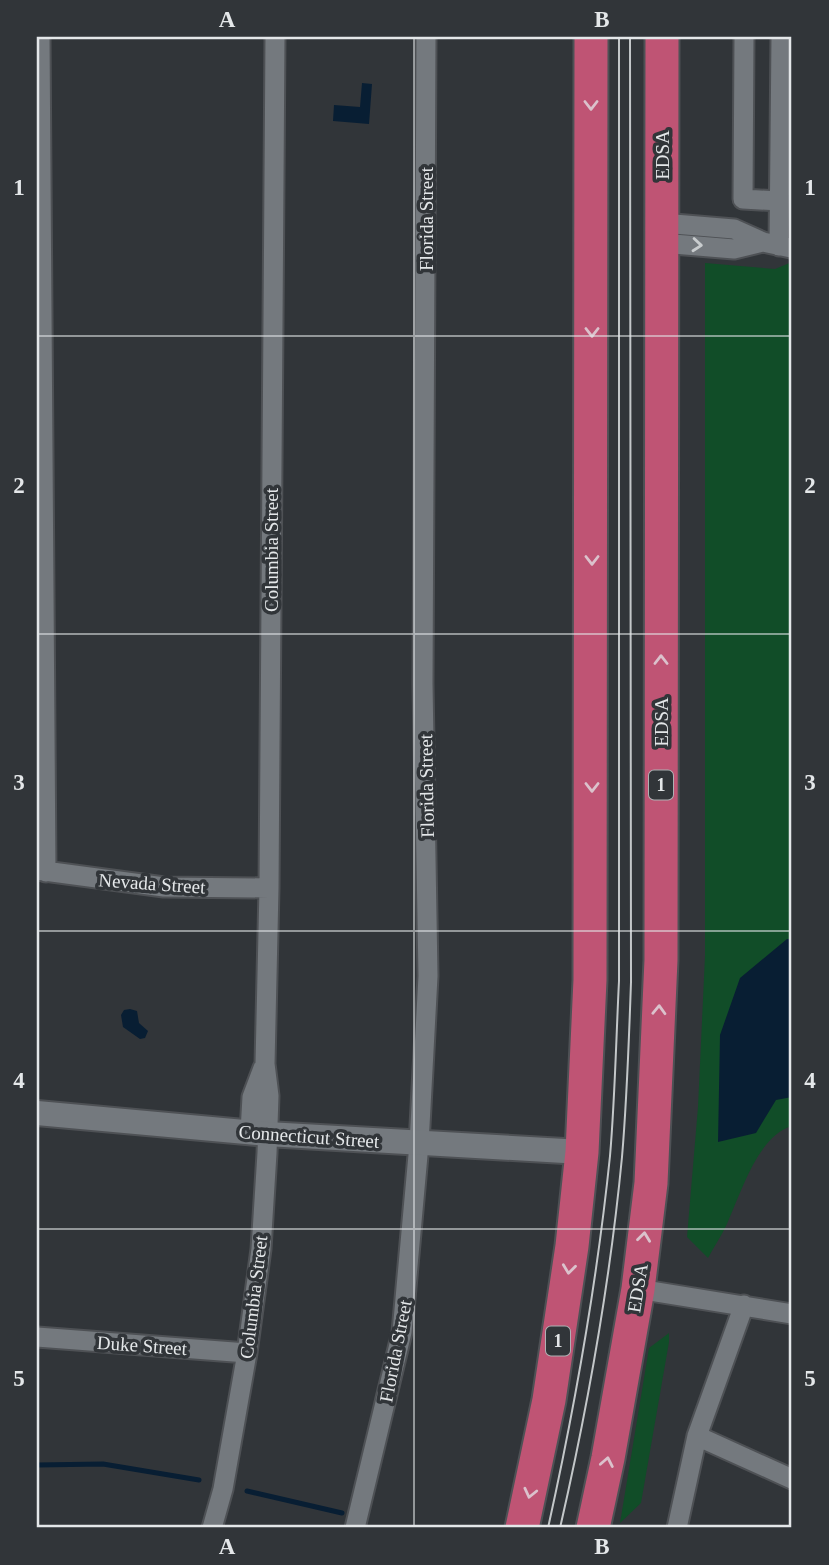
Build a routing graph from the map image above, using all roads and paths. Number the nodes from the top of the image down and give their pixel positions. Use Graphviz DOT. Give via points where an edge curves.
graph roads {
  1 [pos="40,37"];
  2 [pos="275,37"];
  3 [pos="426,37"];
  4 [pos="591,37"];
  5 [pos="662,37"];
  6 [pos="744,37"];
  7 [pos="781,37"];
  8 [pos="779,201"];
  9 [pos="661,233"];
  10 [pos="778,246"];
  11 [pos="41,871"];
  12 [pos="269,888"];
  13 [pos="37,1113"];
  14 [pos="258,1133"];
  15 [pos="419,1144"];
  16 [pos="582,1152"];
  17 [pos="638,1289"];
  18 [pos="744,1305"];
  19 [pos="792,1314"];
  20 [pos="37,1337"];
  21 [pos="247,1353"];
  22 [pos="696,1436"];
  23 [pos="792,1479"];
  24 [pos="212,1528"];
  25 [pos="355,1528"];
  26 [pos="522,1528"];
  27 [pos="593,1528"];
  28 [pos="677,1528"];
  1 -- 11 [label="street"];
  2 -- 12 [label="street, Columbia Street"];
  3 -- 15 [label="street, Florida Street" via="428,976"];
  4 -- 16 [label="highway, 1, one-way" via="592,816"];
  5 -- 9 [label="highway, EDSA / 1"];
  6 -- 8 [label="street" via="743,199"];
  7 -- 8 [label="street"];
  8 -- 10 [label="street"];
  9 -- 10 [label="street" via="734,249"];
  17 -- 9 [label="highway, EDSA / 1, one-way" via="651,1183 661,960"];
  11 -- 12 [label="street, Nevada Street" via="164,887"];
  12 -- 14 [label="street, Columbia Street" via="265,1064 269,1096"];
  13 -- 14 [label="street, Connecticut Street"];
  14 -- 15 [label="street, Connecticut Street"];
  14 -- 21 [label="street, Columbia Street" via="261,1249"];
  15 -- 16 [label="street, Connecticut Street"];
  15 -- 25 [label="street, Florida Street" via="402,1332"];
  16 -- 26 [label="highway, 1, one-way" via="557,1350"];
  17 -- 18 [label="street"];
  27 -- 17 [label="highway, EDSA / 1, one-way"];
  18 -- 19 [label="street"];
  18 -- 22 [label="street"];
  20 -- 21 [label="street, Duke Street"];
  21 -- 24 [label="street, Columbia Street"];
  22 -- 23 [label="street"];
  22 -- 28 [label="street"];
}
